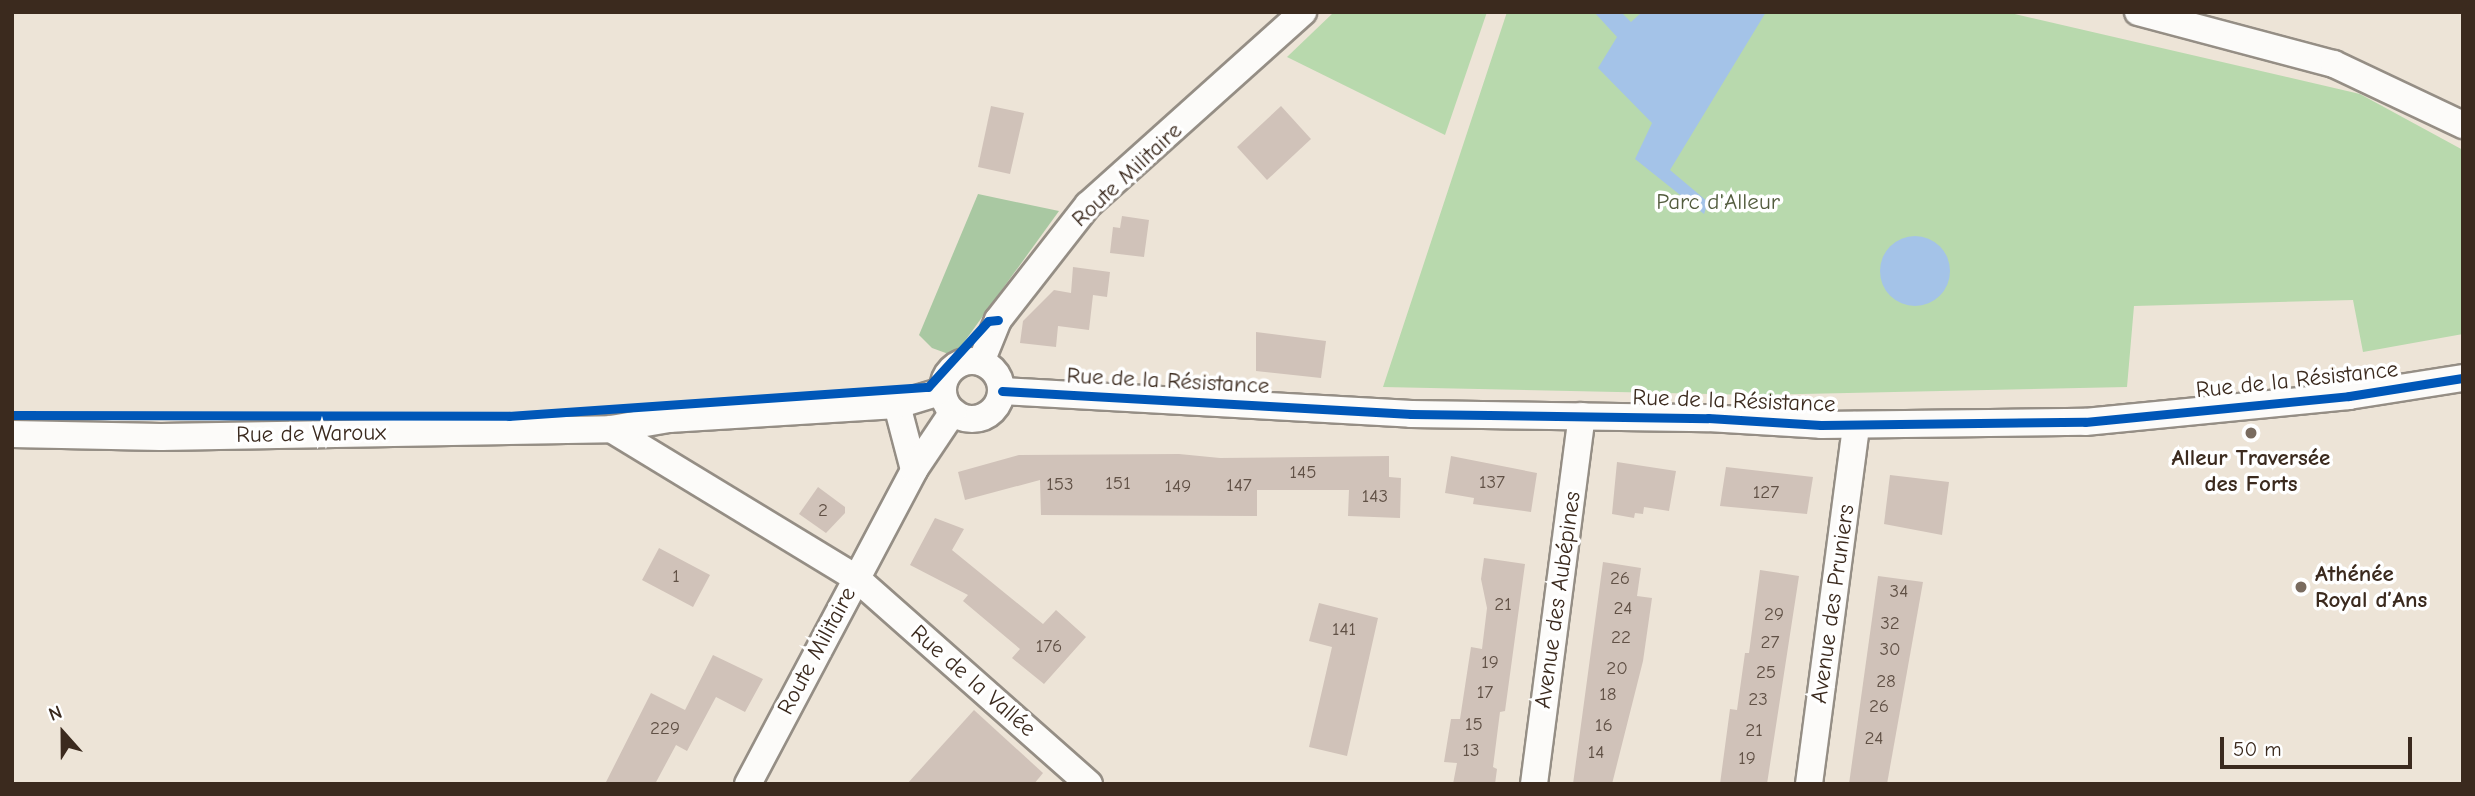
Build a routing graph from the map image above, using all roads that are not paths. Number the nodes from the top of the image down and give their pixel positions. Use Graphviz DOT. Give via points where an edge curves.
graph roads {
  1 [pos="1303,12"];
  2 [pos="2138,12"];
  3 [pos="2463,125"];
  4 [pos="981,362"];
  5 [pos="2463,378"];
  6 [pos="1002,391"];
  7 [pos="948,402"];
  8 [pos="897,405"];
  9 [pos="1582,416"];
  10 [pos="1856,425"];
  11 [pos="611,429"];
  12 [pos="12,434"];
  13 [pos="915,470"];
  14 [pos="856,578"];
  15 [pos="748,784"];
  16 [pos="1089,784"];
  17 [pos="1534,784"];
  18 [pos="1809,784"];
  1 -- 4 [label="street, Route Militaire" via="1088,205 998,320"];
  2 -- 3 [label="street" via="2334,64"];
  4 -- 6 [label="street" via="996,373"];
  4 -- 7 [label="street" via="955,367"];
  5 -- 10 [label="street, Rue de la Résistance" via="2350,396 2085,422"];
  6 -- 7 [label="street" via="995,408 980,419"];
  6 -- 9 [label="street, Rue de la Résistance" via="1411,414"];
  7 -- 8 [label="street, Rue de Waroux"];
  7 -- 13 [label="street, Route Militaire"];
  8 -- 11 [label="street, Rue de Waroux" via="669,419"];
  8 -- 13 [label="street"];
  9 -- 10 [label="street, Rue de la Résistance"];
  9 -- 17 [label="street, Avenue des Aubépines"];
  10 -- 18 [label="street, Avenue des Pruniers"];
  11 -- 12 [label="street, Rue de Waroux" via="161,437"];
  11 -- 14 [label="street" via="809,545"];
  13 -- 14 [label="street, Route Militaire"];
  14 -- 15 [label="street, Route Militaire"];
  14 -- 16 [label="street, Rue de la Vallée"];
}
